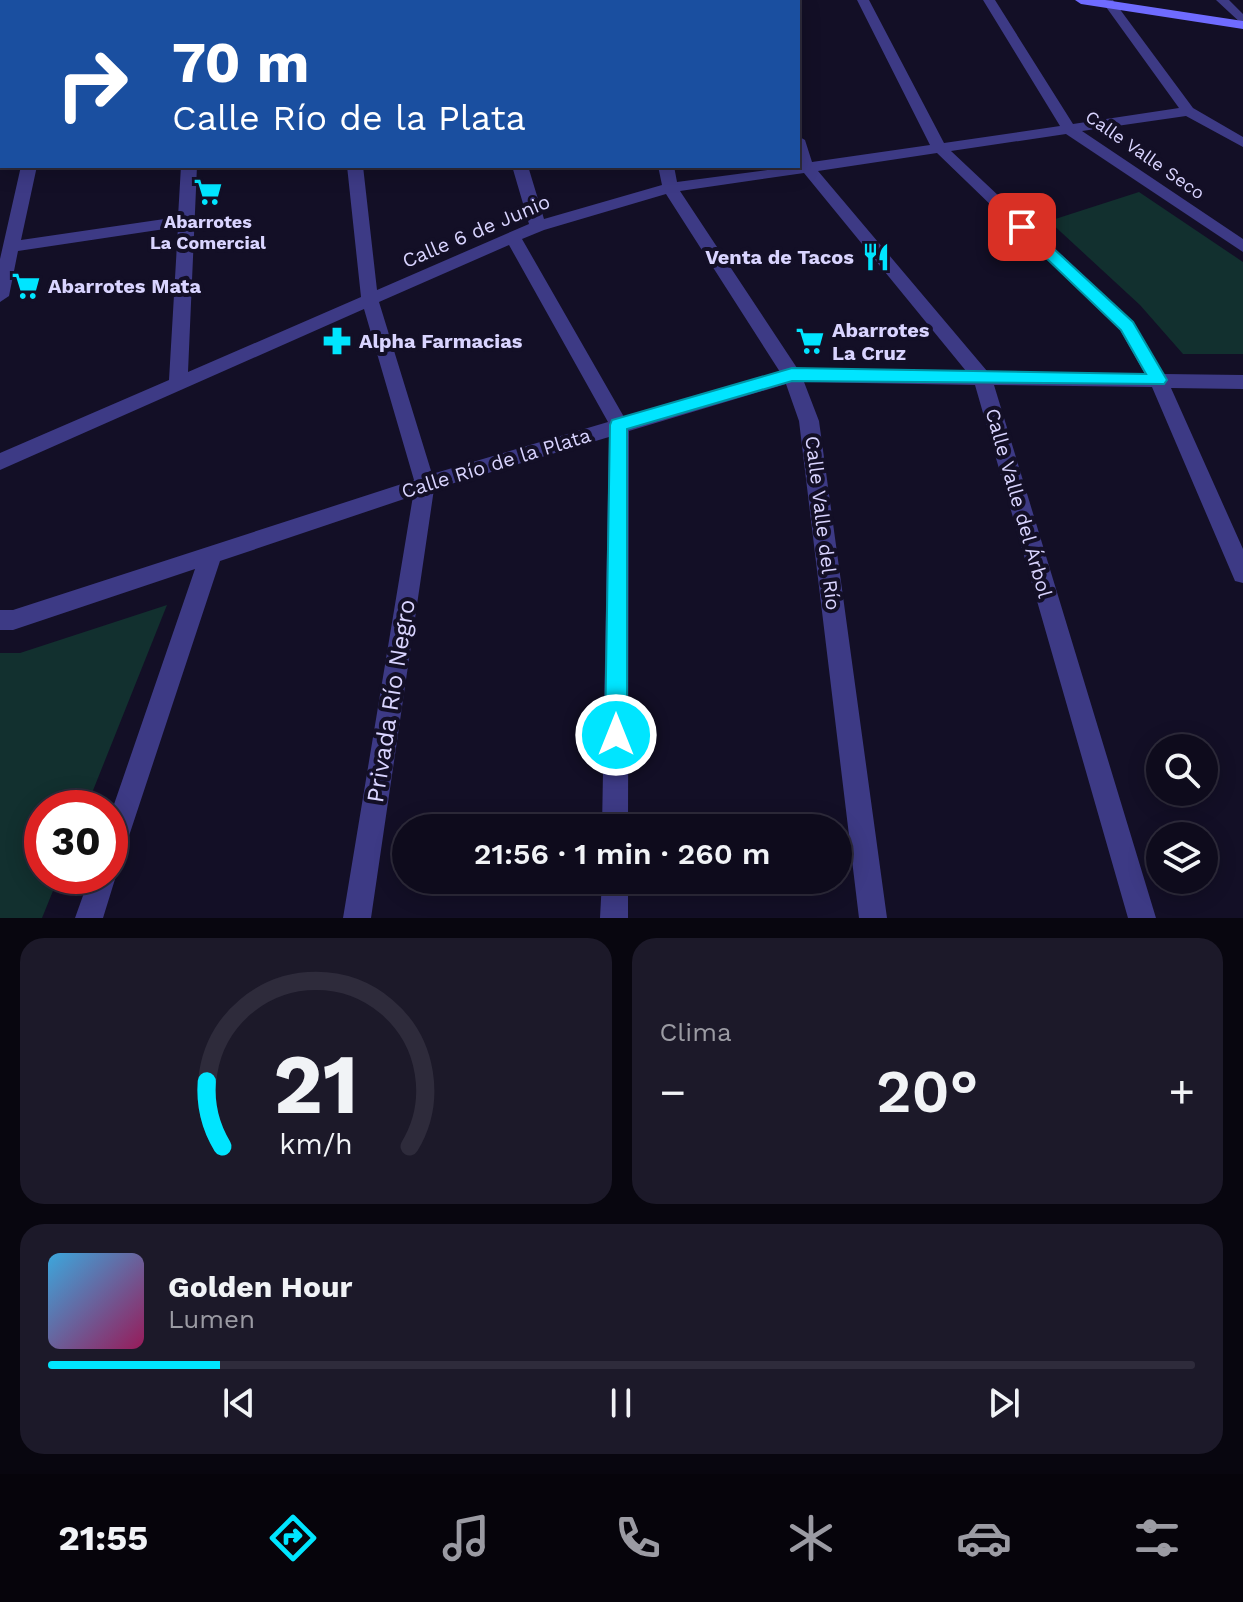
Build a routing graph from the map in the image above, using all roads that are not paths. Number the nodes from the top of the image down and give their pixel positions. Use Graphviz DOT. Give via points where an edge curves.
graph roads {
  1 [pos="863,0"];
  2 [pos="989,0"];
  3 [pos="1081,0"];
  4 [pos="1222,0"];
  5 [pos="1109,2"];
  6 [pos="1243,23"];
  7 [pos="1188,111"];
  8 [pos="1069,129"];
  9 [pos="1243,143"];
  10 [pos="800,146"];
  11 [pos="939,147"];
  12 [pos="800,166"];
  13 [pos="806,166"];
  14 [pos="29,168"];
  15 [pos="189,168"];
  16 [pos="355,168"];
  17 [pos="521,168"];
  18 [pos="781,168"];
  19 [pos="668,177"];
  20 [pos="186,221"];
  21 [pos="538,226"];
  22 [pos="513,238"];
  23 [pos="11,247"];
  24 [pos="1243,247"];
  25 [pos="0,296"];
  26 [pos="370,300"];
  27 [pos="792,375"];
  28 [pos="983,379"];
  29 [pos="1158,380"];
  30 [pos="1243,382"];
  31 [pos="178,383"];
  32 [pos="619,425"];
  33 [pos="0,462"];
  34 [pos="425,484"];
  35 [pos="210,557"];
  36 [pos="1243,574"];
  37 [pos="0,620"];
  38 [pos="128,801"];
  39 [pos="615,814"];
  40 [pos="97,894"];
  41 [pos="615,894"];
  42 [pos="89,918"];
  43 [pos="357,918"];
  44 [pos="614,918"];
  45 [pos="873,918"];
  46 [pos="1142,918"];
  1 -- 11 [label="street"];
  2 -- 8 [label="street, Calle Valle Seco"];
  3 -- 5 [label="main road"];
  4 -- 6 [label="street"];
  5 -- 6 [label="main road"];
  5 -- 7 [label="street"];
  7 -- 8 [label="street, Calle 6 de Junio"];
  7 -- 9 [label="street"];
  8 -- 11 [label="street, Calle 6 de Junio"];
  8 -- 24 [label="street, Calle Valle Seco"];
  10 -- 13 [label="street, Calle Valle del Árbol"];
  11 -- 13 [label="street, Calle 6 de Junio"];
  11 -- 29 [label="street" via="1127,326"];
  12 -- 13 [label="street, Calle 6 de Junio"];
  13 -- 28 [label="street, Calle Valle del Árbol"];
  14 -- 23 [label="street"];
  15 -- 20 [label="street"];
  16 -- 26 [label="street"];
  17 -- 21 [label="street"];
  18 -- 19 [label="street, Calle 6 de Junio"];
  19 -- 21 [label="street, Calle 6 de Junio"];
  19 -- 27 [label="street, Calle Valle del Río"];
  20 -- 23 [label="street"];
  20 -- 31 [label="street"];
  21 -- 22 [label="street, Calle 6 de Junio"];
  22 -- 26 [label="street, Calle 6 de Junio"];
  22 -- 32 [label="street"];
  23 -- 25 [label="street"];
  26 -- 31 [label="street, Calle 6 de Junio"];
  26 -- 34 [label="street"];
  27 -- 28 [label="street, Calle Río de la Plata"];
  27 -- 32 [label="street, Calle Río de la Plata"];
  27 -- 45 [label="street, Calle Valle del Río" via="809,421"];
  28 -- 29 [label="street, Calle Río de la Plata"];
  28 -- 46 [label="street, Calle Valle del Árbol"];
  29 -- 30 [label="street, Calle Río de la Plata"];
  29 -- 36 [label="street"];
  31 -- 33 [label="street, Calle 6 de Junio"];
  32 -- 34 [label="street, Calle Río de la Plata"];
  32 -- 39 [label="street"];
  34 -- 35 [label="street, Calle Río de la Plata"];
  34 -- 43 [label="street, Privada Río Negro"];
  35 -- 37 [label="street, Calle Río de la Plata"];
  35 -- 38 [label="street"];
  40 -- 42 [label="street"];
  41 -- 44 [label="street"];
}
